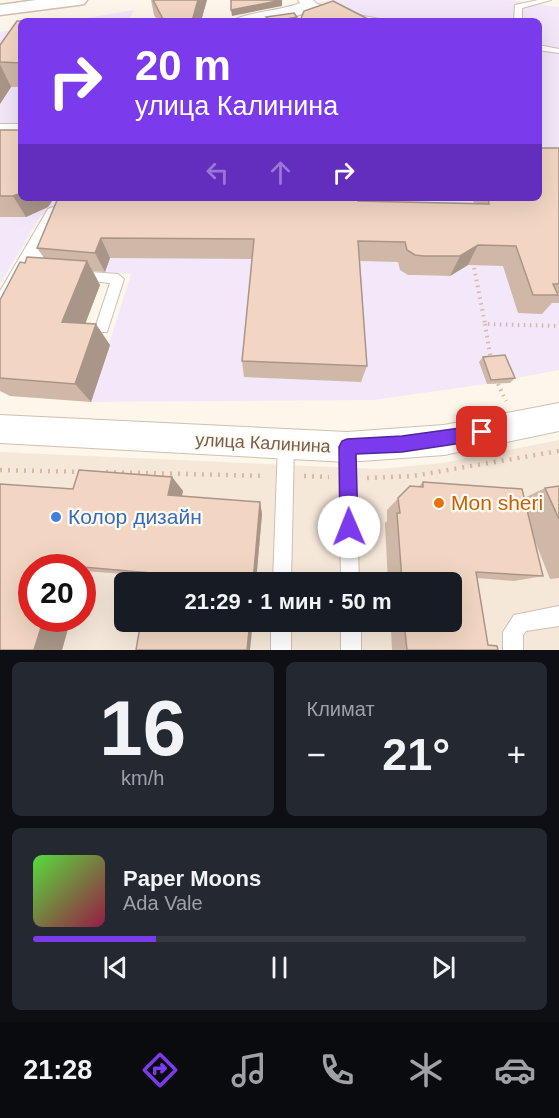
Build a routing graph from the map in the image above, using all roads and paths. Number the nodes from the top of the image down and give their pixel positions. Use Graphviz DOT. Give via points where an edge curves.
graph roads {
  1 [pos="78,0"];
  2 [pos="547,0"];
  3 [pos="308,2"];
  4 [pos="0,10"];
  5 [pos="257,18"];
  6 [pos="366,18"];
  7 [pos="518,18"];
  8 [pos="542,48"];
  9 [pos="559,51"];
  10 [pos="0,127"];
  11 [pos="18,127"];
  12 [pos="454,201"];
  13 [pos="60,208"];
  14 [pos="459,216"];
  15 [pos="471,255"];
  16 [pos="65,275"];
  17 [pos="0,313"];
  18 [pos="485,324"];
  19 [pos="559,326"];
  20 [pos="102,328"];
  21 [pos="491,360"];
  22 [pos="498,384"];
  23 [pos="516,400"];
  24 [pos="506,402"];
  25 [pos="495,404"];
  26 [pos="559,417"];
  27 [pos="1,432"];
  28 [pos="286,444"];
  29 [pos="347,447"];
  30 [pos="282,572"];
  31 [pos="350,572"];
  32 [pos="559,616"];
  33 [pos="281,632"];
  34 [pos="351,632"];
  35 [pos="281,650"];
  36 [pos="351,650"];
  37 [pos="513,650"];
  1 -- 4 [label="main road"];
  2 -- 7 [label="lane" via="518,7"];
  3 -- 5 [label="street" via="291,12"];
  3 -- 6 [label="lane"];
  8 -- 9 [label="lane"];
  10 -- 11 [label="lane"];
  12 -- 14 [label="path"];
  13 -- 17 [label="street" via="32,273"];
  15 -- 18 [label="path"];
  16 -- 20 [label="lane" via="118,279"];
  18 -- 19 [label="path"];
  18 -- 21 [label="path"];
  22 -- 24 [label="path"];
  23 -- 24 [label="path"];
  24 -- 25 [label="path"];
  26 -- 29 [label="street, улица Калинина" via="444,440"];
  27 -- 28 [label="street, улица Калинина"];
  28 -- 29 [label="street, улица Калинина"];
  28 -- 30 [label="lane"];
  29 -- 31 [label="lane"];
  32 -- 37 [label="lane" via="521,622 513,632"];
  33 -- 35 [label="lane"];
  34 -- 36 [label="lane"];
}
